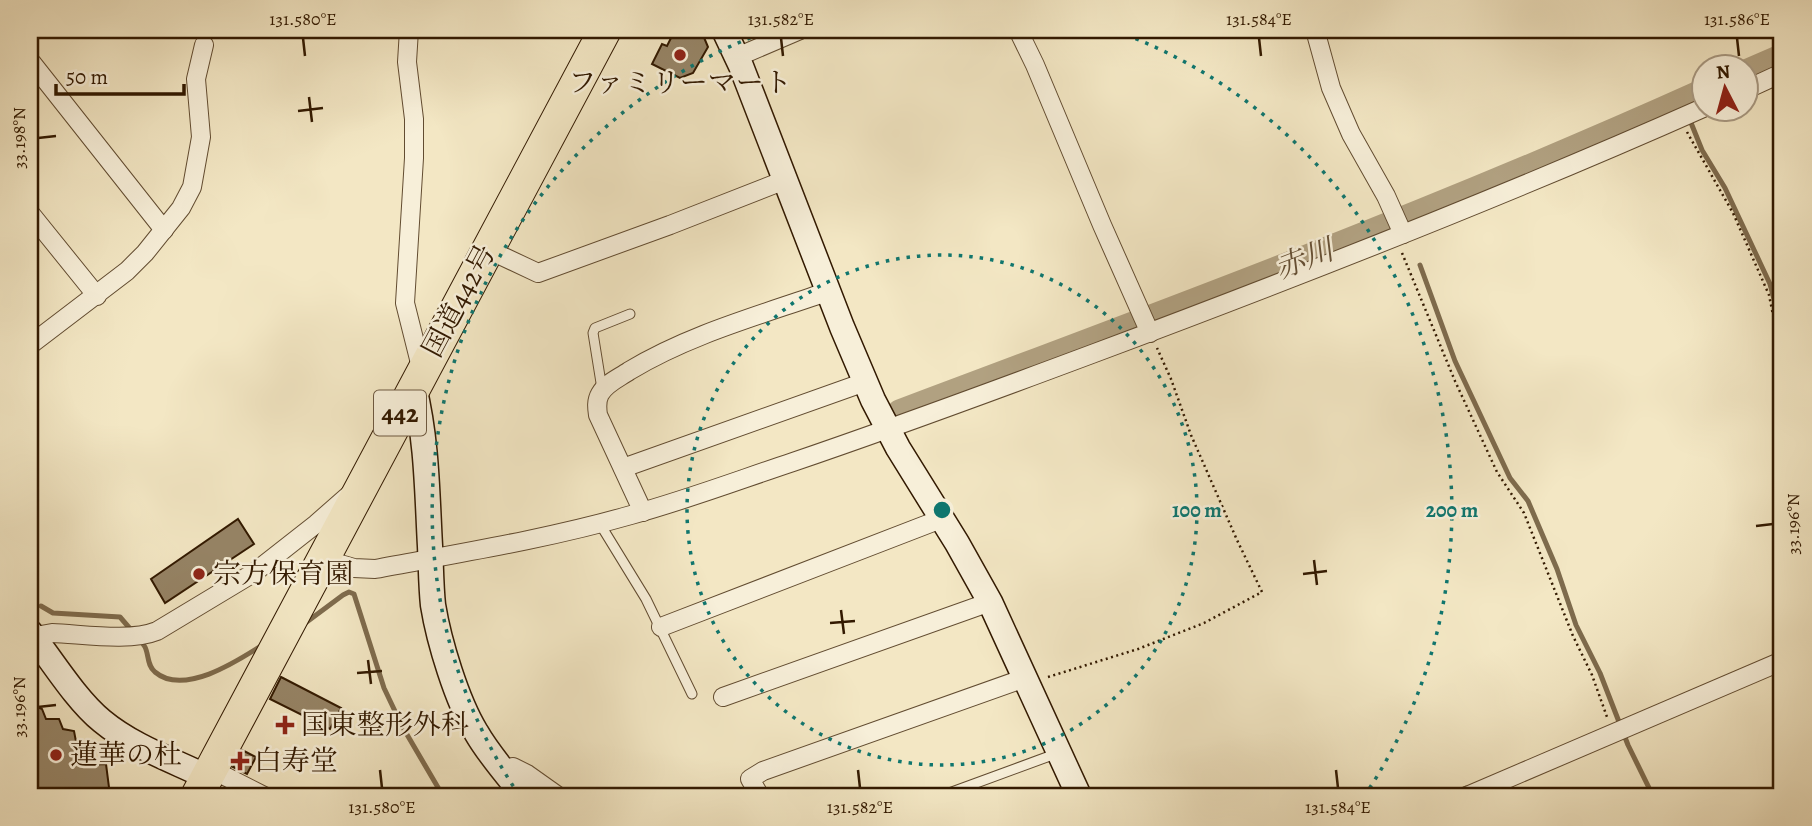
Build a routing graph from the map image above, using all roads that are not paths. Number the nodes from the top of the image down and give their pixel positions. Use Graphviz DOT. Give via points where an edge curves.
graph roads {
  1 [pos="408,30"];
  2 [pos="605,30"];
  3 [pos="724,30"];
  4 [pos="800,30"];
  5 [pos="1018,30"];
  6 [pos="1315,30"];
  7 [pos="204,45"];
  8 [pos="737,57"];
  9 [pos="30,63"];
  10 [pos="1782,73"];
  11 [pos="1759,84"];
  12 [pos="1689,115"];
  13 [pos="785,180"];
  14 [pos="30,214"];
  15 [pos="164,230"];
  16 [pos="1400,236"];
  17 [pos="487,249"];
  18 [pos="829,291"];
  19 [pos="97,296"];
  20 [pos="630,314"];
  21 [pos="1150,333"];
  22 [pos="30,345"];
  23 [pos="418,379"];
  24 [pos="865,382"];
  25 [pos="603,390"];
  26 [pos="887,429"];
  27 [pos="623,468"];
  28 [pos="363,482"];
  29 [pos="643,512"];
  30 [pos="941,519"];
  31 [pos="600,523"];
  32 [pos="323,559"];
  33 [pos="430,559"];
  34 [pos="990,602"];
  35 [pos="661,626"];
  36 [pos="32,636"];
  37 [pos="1782,661"];
  38 [pos="1027,681"];
  39 [pos="692,694"];
  40 [pos="723,697"];
  41 [pos="1060,752"];
  42 [pos="505,772"];
  43 [pos="205,781"];
  44 [pos="264,796"];
  45 [pos="524,796"];
  46 [pos="558,796"];
  47 [pos="760,796"];
  48 [pos="941,796"];
  49 [pos="1079,796"];
  50 [pos="1467,796"];
  1 -- 23 [label="street" via="414,158 405,303"];
  2 -- 17 [label="highway, 国道442号 / 442"];
  3 -- 8 [label="street"];
  4 -- 8 [label="street"];
  5 -- 21 [label="street"];
  6 -- 16 [label="street" via="1331,88 1386,196"];
  7 -- 15 [label="street" via="196,79 201,137 192,187"];
  8 -- 13 [label="street"];
  9 -- 15 [label="street"];
  10 -- 11 [label="street"];
  12 -- 16 [label="street"];
  13 -- 17 [label="street" via="537,273"];
  13 -- 18 [label="street"];
  14 -- 19 [label="street"];
  15 -- 19 [label="street" via="135,264"];
  16 -- 21 [label="street"];
  17 -- 23 [label="highway, 国道442号 / 442"];
  18 -- 24 [label="street"];
  18 -- 25 [label="street" via="669,349"];
  19 -- 22 [label="street"];
  20 -- 25 [label="lane" via="595,328 593,333"];
  21 -- 26 [label="street"];
  23 -- 28 [label="highway, 国道442号 / 442"];
  23 -- 33 [label="street"];
  24 -- 26 [label="street"];
  24 -- 27 [label="street"];
  25 -- 27 [label="street" via="598,397 598,415"];
  26 -- 29 [label="street"];
  26 -- 30 [label="street"];
  27 -- 29 [label="street"];
  28 -- 32 [label="highway, 国道442号 / 442"];
  28 -- 36 [label="street" via="255,572 157,631 129,637"];
  29 -- 31 [label="street"];
  30 -- 34 [label="street"];
  30 -- 35 [label="street"];
  31 -- 33 [label="street"];
  31 -- 35 [label="lane"];
  32 -- 33 [label="street" via="365,569"];
  32 -- 43 [label="highway, 国道442号 / 442"];
  33 -- 42 [label="street" via="433,606 462,704"];
  34 -- 38 [label="street"];
  34 -- 40 [label="street"];
  35 -- 39 [label="lane"];
  36 -- 43 [label="street" via="101,720"];
  37 -- 50 [label="street"];
  38 -- 41 [label="street"];
  38 -- 47 [label="street" via="763,771 750,779"];
  41 -- 48 [label="lane"];
  41 -- 49 [label="street"];
  42 -- 45 [label="street"];
  42 -- 46 [label="street" via="513,767 521,770"];
  43 -- 44 [label="street"];
}
